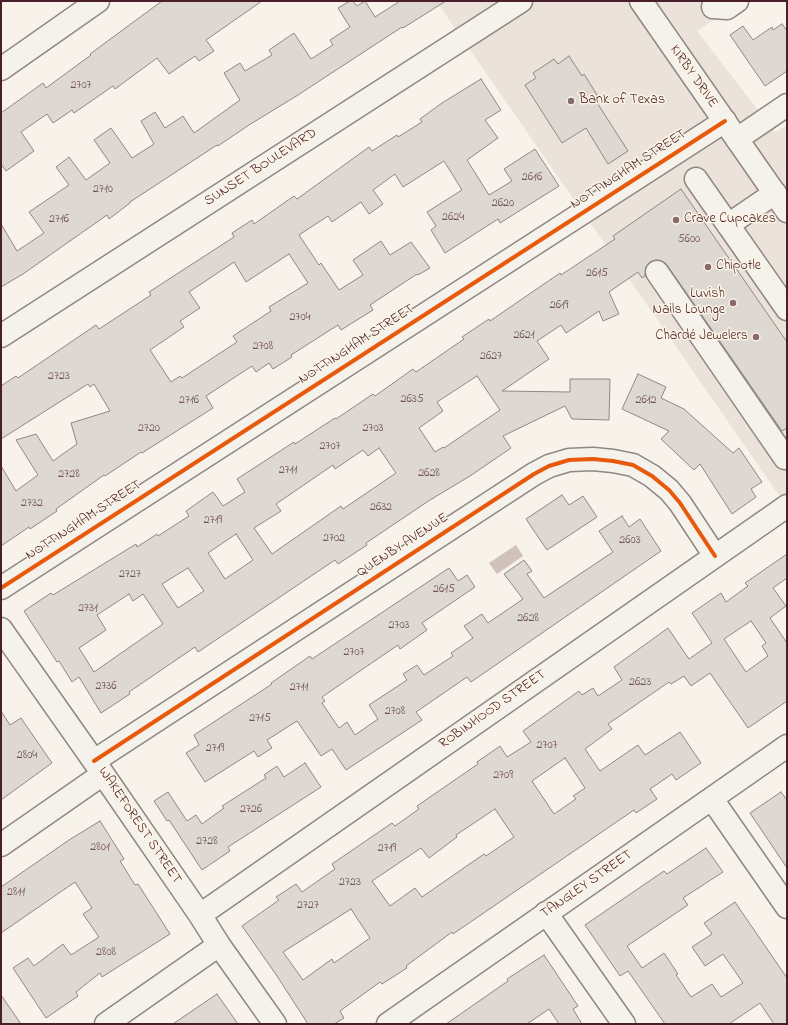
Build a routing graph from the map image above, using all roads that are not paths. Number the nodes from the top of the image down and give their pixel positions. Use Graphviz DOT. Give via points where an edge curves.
graph roads {
  1 [pos="98,1"];
  2 [pos="521,1"];
  3 [pos="641,1"];
  4 [pos="737,1"];
  5 [pos="713,7"];
  6 [pos="1,69"];
  7 [pos="787,105"];
  8 [pos="724,121"];
  9 [pos="737,139"];
  10 [pos="696,179"];
  11 [pos="775,194"];
  12 [pos="787,211"];
  13 [pos="728,225"];
  14 [pos="657,272"];
  15 [pos="787,309"];
  16 [pos="1,336"];
  17 [pos="787,456"];
  18 [pos="787,506"];
  19 [pos="715,556"];
  20 [pos="1,588"];
  21 [pos="1,629"];
  22 [pos="787,746"];
  23 [pos="99,768"];
  24 [pos="712,798"];
  25 [pos="1,845"];
  26 [pos="787,907"];
  27 [pos="546,913"];
  28 [pos="200,915"];
  29 [pos="219,946"];
  30 [pos="106,1024"];
  31 [pos="275,1024"];
  32 [pos="388,1024"];
  33 [pos="624,1024"];
  1 -- 6 [label="street"];
  2 -- 16 [label="street, SUNSET BOULEVARD"];
  3 -- 8 [label="street, KIRBY DRIVE"];
  4 -- 5 [label="street" via="727,8"];
  7 -- 9 [label="street"];
  8 -- 9 [label="street, KIRBY DRIVE"];
  8 -- 20 [label="street, NOTTINGHAM STREET"];
  9 -- 11 [label="street, KIRBY DRIVE"];
  10 -- 13 [label="street"];
  11 -- 12 [label="street, KIRBY DRIVE"];
  11 -- 13 [label="street"];
  13 -- 15 [label="street"];
  14 -- 17 [label="street" via="785,458"];
  18 -- 19 [label="street, ROBINHOOD STREET"];
  19 -- 23 [label="street, QUENBY AVENUE" via="669,490 633,465 593,458 569,460 549,466"];
  19 -- 28 [label="street, ROBINHOOD STREET"];
  21 -- 23 [label="street, WAKEFOREST STREET"];
  22 -- 24 [label="street, TANGLEY STREET"];
  23 -- 25 [label="street, QUENBY AVENUE"];
  23 -- 28 [label="street, WAKEFOREST STREET"];
  24 -- 26 [label="street"];
  24 -- 27 [label="street, TANGLEY STREET"];
  27 -- 32 [label="street, TANGLEY STREET"];
  27 -- 33 [label="street"];
  28 -- 29 [label="street, WAKEFOREST STREET"];
  29 -- 30 [label="street"];
  29 -- 31 [label="street, WAKEFOREST STREET"];
}
